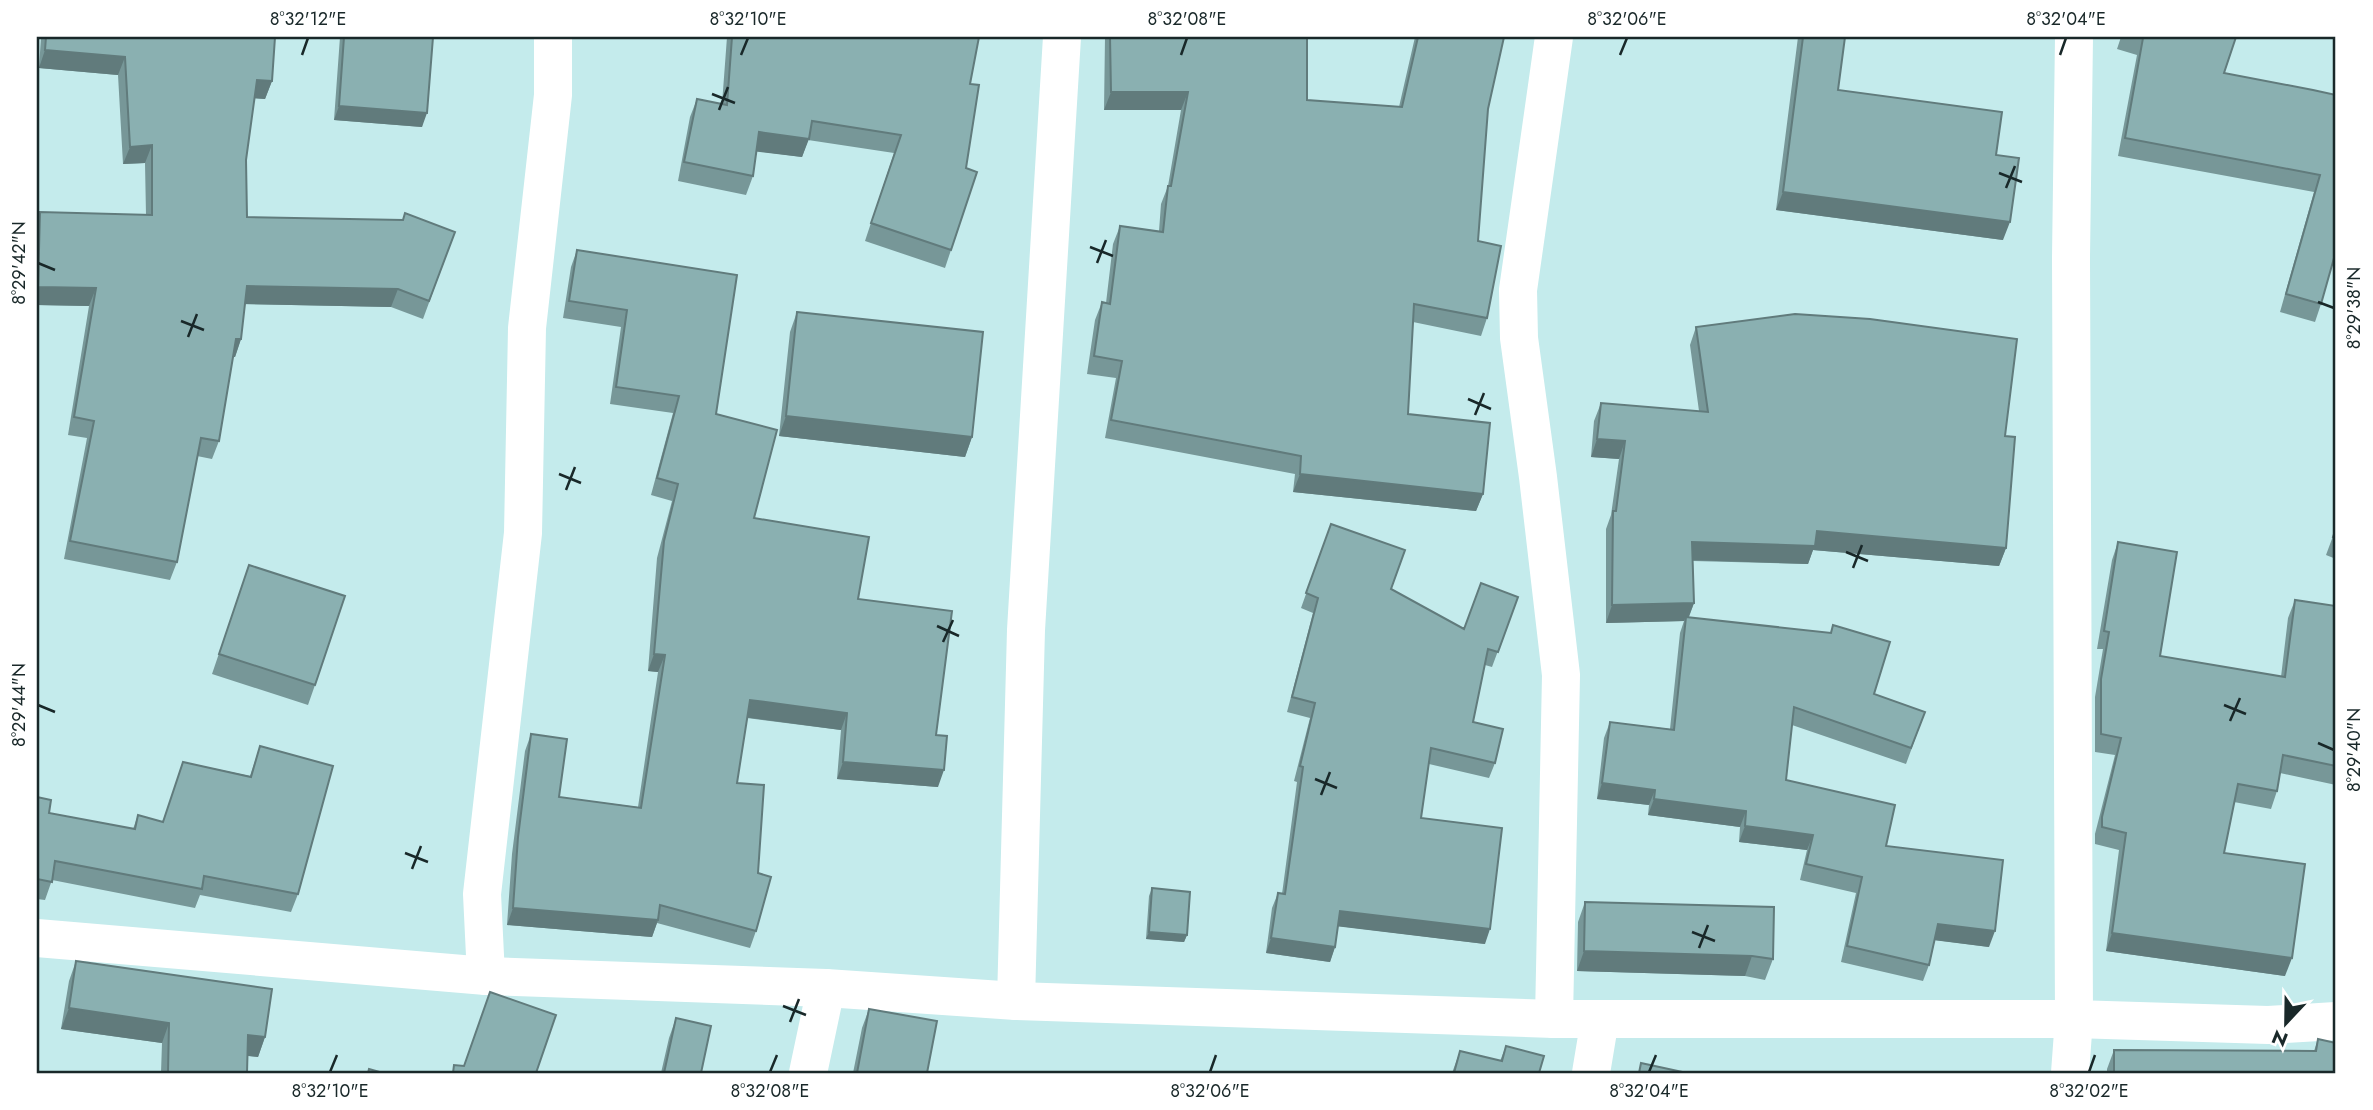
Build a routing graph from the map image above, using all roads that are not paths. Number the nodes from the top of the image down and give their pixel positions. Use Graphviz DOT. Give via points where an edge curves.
graph roads {
  1 [pos="553,37"];
  2 [pos="1062,37"];
  3 [pos="1554,37"];
  4 [pos="2074,37"];
  5 [pos="37,938"];
  6 [pos="485,976"];
  7 [pos="826,988"];
  8 [pos="1016,1001"];
  9 [pos="1554,1019"];
  10 [pos="1600,1019"];
  11 [pos="2074,1019"];
  12 [pos="2336,1021"];
  13 [pos="807,1073"];
  14 [pos="1591,1073"];
  15 [pos="2070,1073"];
  1 -- 6 [label="street" via="553,94 527,328 523,533 482,894"];
  2 -- 8 [label="street" via="1026,630"];
  3 -- 9 [label="street" via="1518,302 1561,675"];
  4 -- 11 [label="street"];
  5 -- 6 [label="street"];
  6 -- 7 [label="street"];
  7 -- 8 [label="street"];
  7 -- 13 [label="street"];
  8 -- 9 [label="street"];
  9 -- 10 [label="street"];
  10 -- 11 [label="street"];
  10 -- 14 [label="street"];
  11 -- 12 [label="street" via="2268,1025"];
  11 -- 15 [label="street"];
}
